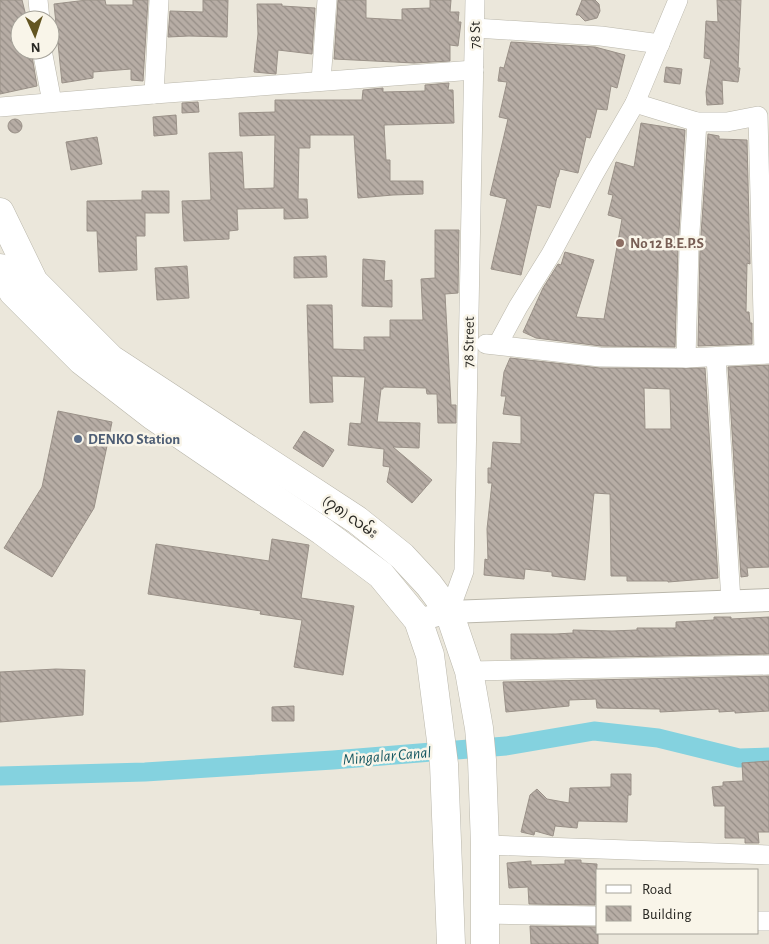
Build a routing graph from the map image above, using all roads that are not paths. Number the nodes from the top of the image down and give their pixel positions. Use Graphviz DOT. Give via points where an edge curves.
graph roads {
  1 [pos="159,0"];
  2 [pos="327,0"];
  3 [pos="475,0"];
  4 [pos="678,0"];
  5 [pos="475,28"];
  6 [pos="660,44"];
  7 [pos="44,60"];
  8 [pos="474,70"];
  9 [pos="321,82"];
  10 [pos="154,94"];
  11 [pos="52,102"];
  12 [pos="635,103"];
  13 [pos="0,107"];
  14 [pos="763,114"];
  15 [pos="696,122"];
  16 [pos="0,212"];
  17 [pos="0,268"];
  18 [pos="470,344"];
  19 [pos="498,344"];
  20 [pos="766,354"];
  21 [pos="716,357"];
  22 [pos="686,358"];
  23 [pos="769,600"];
  24 [pos="730,601"];
  25 [pos="449,612"];
  26 [pos="418,620"];
  27 [pos="769,665"];
  28 [pos="469,671"];
  29 [pos="485,845"];
  30 [pos="769,856"];
  31 [pos="485,914"];
  32 [pos="596,916"];
  33 [pos="451,944"];
  34 [pos="486,944"];
  1 -- 10 [label="street"];
  2 -- 9 [label="street"];
  3 -- 5 [label="street, 78 St"];
  4 -- 6 [label="street"];
  5 -- 6 [label="street" via="601,36"];
  5 -- 8 [label="street, 78 St"];
  6 -- 12 [label="street"];
  7 -- 11 [label="street"];
  8 -- 9 [label="street"];
  8 -- 18 [label="street, 78 Street"];
  9 -- 10 [label="street"];
  10 -- 11 [label="street"];
  11 -- 13 [label="street"];
  12 -- 15 [label="street"];
  12 -- 19 [label="street"];
  14 -- 15 [label="street" via="727,122"];
  14 -- 20 [label="street"];
  15 -- 22 [label="street"];
  16 -- 25 [label="main road, (၇၈) လမ်း" via="34,282 111,359 357,520 402,556"];
  17 -- 26 [label="main road, (၇၈) လမ်း" via="13,292 82,361 153,416 381,575"];
  18 -- 19 [label="street"];
  18 -- 25 [label="street, 78 Street" via="464,571"];
  19 -- 22 [label="street" via="600,357"];
  20 -- 21 [label="street"];
  21 -- 22 [label="street"];
  21 -- 24 [label="street"];
  23 -- 24 [label="street"];
  24 -- 25 [label="street"];
  25 -- 26 [label="street"];
  25 -- 28 [label="main road, (၇၈) လမ်း"];
  26 -- 33 [label="main road, (၇၈) လမ်း" via="430,655 441,732"];
  27 -- 28 [label="street"];
  28 -- 29 [label="main road, (၇၈) လမ်း" via="482,760"];
  29 -- 30 [label="street"];
  29 -- 31 [label="main road, (၇၈) လမ်း"];
  31 -- 32 [label="street"];
  31 -- 34 [label="main road, (၇၈) လမ်း"];
}
